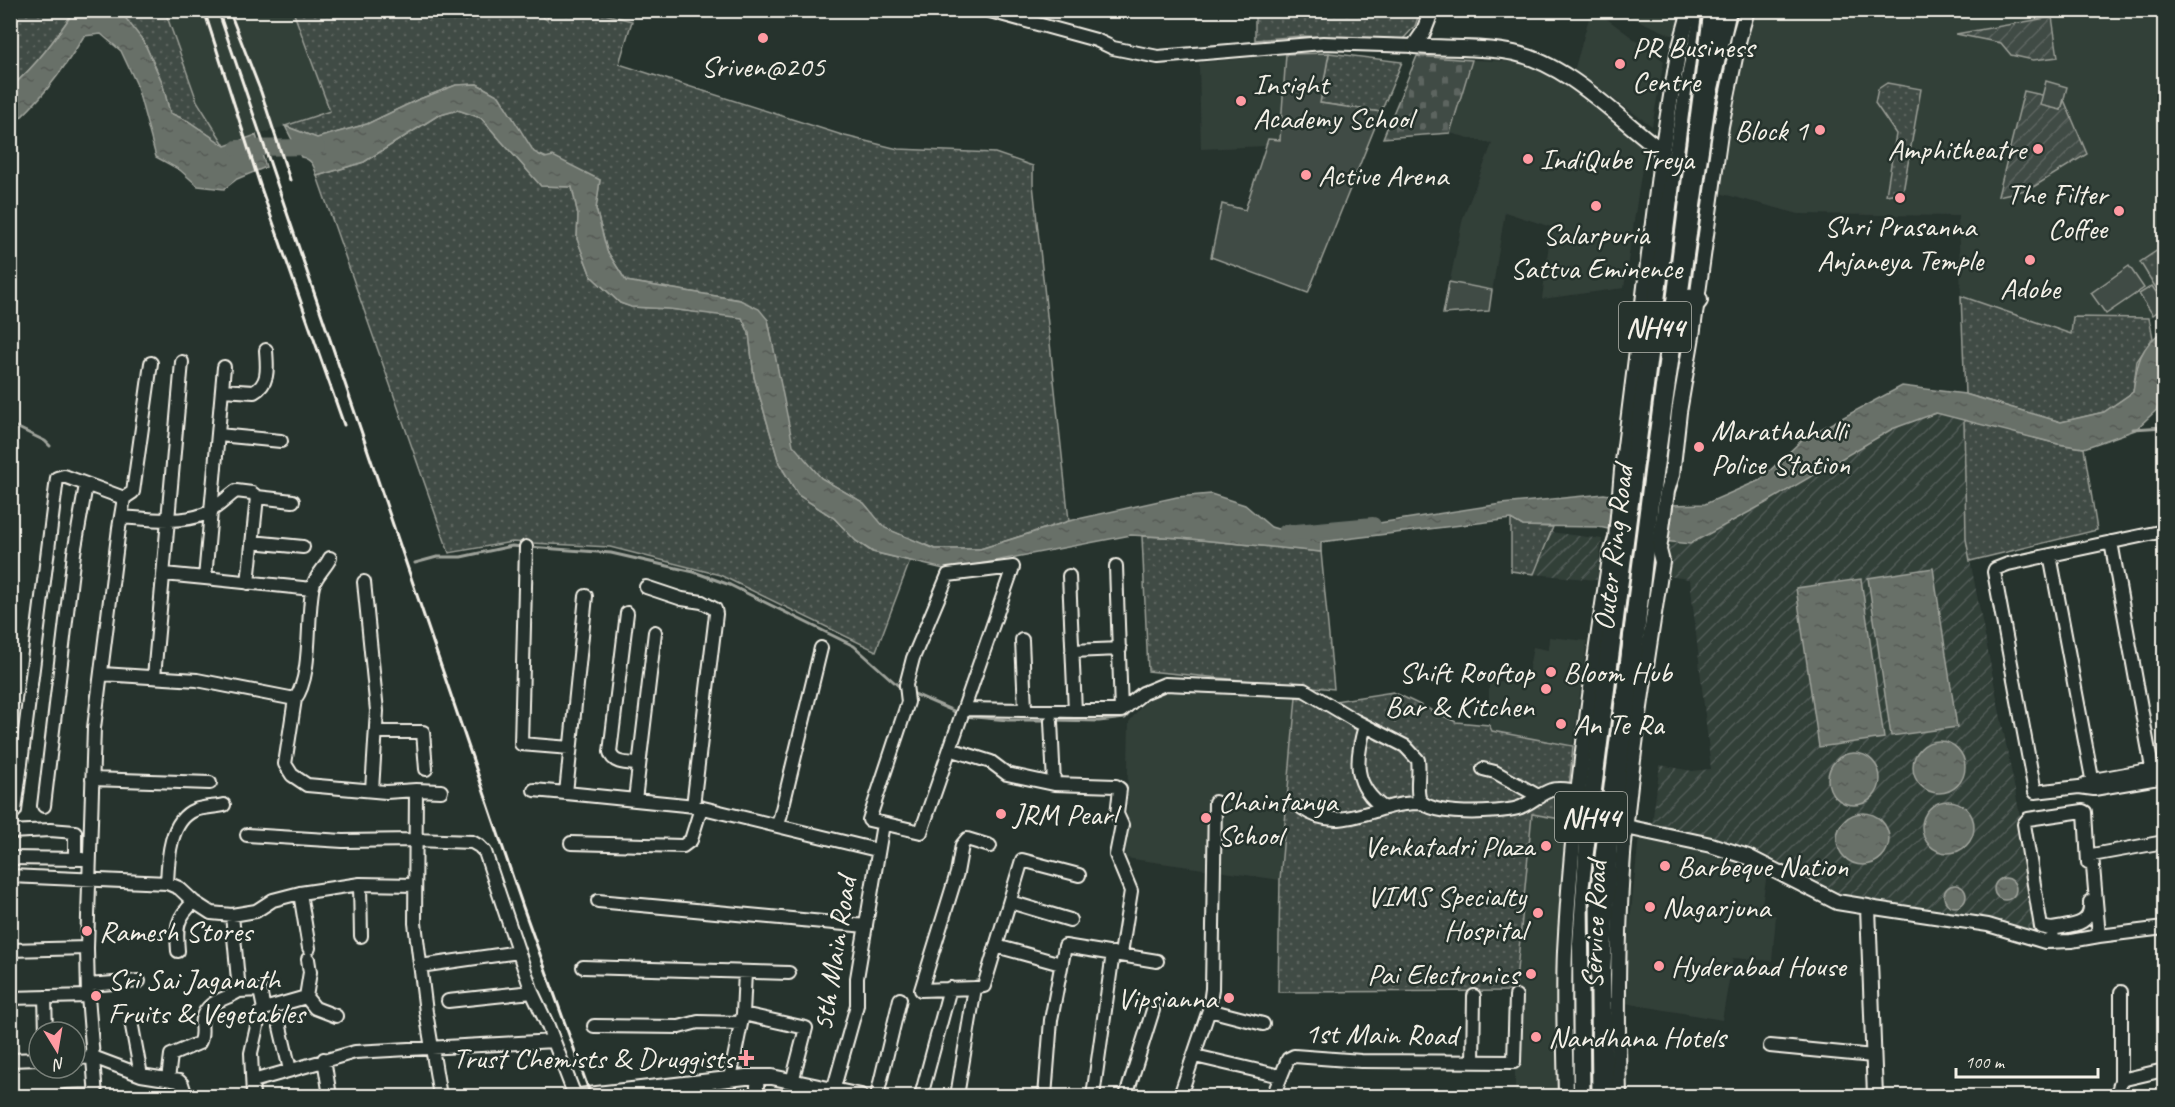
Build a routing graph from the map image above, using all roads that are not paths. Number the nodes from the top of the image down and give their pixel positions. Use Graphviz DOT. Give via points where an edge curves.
graph roads {
  1 [pos="986,10"];
  2 [pos="1432,10"];
  3 [pos="1690,10"];
  4 [pos="1706,10"];
  5 [pos="1726,10"];
  6 [pos="1747,10"];
  7 [pos="1414,46"];
  8 [pos="1662,151"];
  9 [pos="1677,299"];
  10 [pos="1697,300"];
  11 [pos="266,350"];
  12 [pos="183,362"];
  13 [pos="151,363"];
  14 [pos="224,368"];
  15 [pos="222,390"];
  16 [pos="219,435"];
  17 [pos="281,441"];
  18 [pos="86,485"];
  19 [pos="1643,491"];
  20 [pos="256,496"];
  21 [pos="124,498"];
  22 [pos="294,501"];
  23 [pos="212,509"];
  24 [pos="121,518"];
  25 [pos="168,520"];
  26 [pos="2164,531"];
  27 [pos="1621,539"];
  28 [pos="252,542"];
  29 [pos="2110,542"];
  30 [pos="303,547"];
  31 [pos="526,547"];
  32 [pos="1650,553"];
  33 [pos="2050,555"];
  34 [pos="330,558"];
  35 [pos="1116,566"];
  36 [pos="164,574"];
  37 [pos="1069,576"];
  38 [pos="206,578"];
  39 [pos="364,582"];
  40 [pos="248,583"];
  41 [pos="646,587"];
  42 [pos="312,589"];
  43 [pos="586,596"];
  44 [pos="627,613"];
  45 [pos="655,632"];
  46 [pos="1022,640"];
  47 [pos="820,648"];
  48 [pos="1120,649"];
  49 [pos="1072,651"];
  50 [pos="102,674"];
  51 [pos="154,677"];
  52 [pos="295,699"];
  53 [pos="1025,709"];
  54 [pos="1075,711"];
  55 [pos="1120,711"];
  56 [pos="963,713"];
  57 [pos="1051,721"];
  58 [pos="1365,726"];
  59 [pos="376,732"];
  60 [pos="570,748"];
  61 [pos="950,749"];
  62 [pos="639,764"];
  63 [pos="426,769"];
  64 [pos="1483,769"];
  65 [pos="2159,773"];
  66 [pos="92,779"];
  67 [pos="210,783"];
  68 [pos="1054,784"];
  69 [pos="2093,785"];
  70 [pos="372,790"];
  71 [pos="416,790"];
  72 [pos="441,790"];
  73 [pos="534,790"];
  74 [pos="1578,791"];
  75 [pos="566,793"];
  76 [pos="1540,796"];
  77 [pos="635,800"];
  78 [pos="1215,802"];
  79 [pos="1423,803"];
  80 [pos="224,805"];
  81 [pos="44,806"];
  82 [pos="697,807"];
  83 [pos="1302,808"];
  84 [pos="1384,808"];
  85 [pos="15,811"];
  86 [pos="883,824"];
  87 [pos="778,826"];
  88 [pos="1626,827"];
  89 [pos="10,832"];
  90 [pos="247,835"];
  91 [pos="415,840"];
  92 [pos="75,841"];
  93 [pos="90,842"];
  94 [pos="2164,842"];
  95 [pos="571,843"];
  96 [pos="990,846"];
  97 [pos="877,850"];
  98 [pos="10,858"];
  99 [pos="75,859"];
  100 [pos="89,859"];
  101 [pos="1079,875"];
  102 [pos="10,876"];
  103 [pos="90,881"];
  104 [pos="167,883"];
  105 [pos="360,884"];
  106 [pos="415,885"];
  107 [pos="300,893"];
  108 [pos="598,901"];
  109 [pos="194,902"];
  110 [pos="1010,903"];
  111 [pos="1868,907"];
  112 [pos="232,915"];
  113 [pos="1070,920"];
  114 [pos="866,926"];
  115 [pos="2051,928"];
  116 [pos="2164,928"];
  117 [pos="361,936"];
  118 [pos="2099,936"];
  119 [pos="2054,942"];
  120 [pos="996,946"];
  121 [pos="87,948"];
  122 [pos="10,950"];
  123 [pos="178,951"];
  124 [pos="519,952"];
  125 [pos="1117,954"];
  126 [pos="1157,961"];
  127 [pos="1061,964"];
  128 [pos="420,966"];
  129 [pos="583,967"];
  130 [pos="745,972"];
  131 [pos="789,973"];
  132 [pos="139,981"];
  133 [pos="950,988"];
  134 [pos="975,988"];
  135 [pos="88,990"];
  136 [pos="239,991"];
  137 [pos="532,992"];
  138 [pos="2121,992"];
  139 [pos="1474,996"];
  140 [pos="1516,996"];
  141 [pos="45,997"];
  142 [pos="306,997"];
  143 [pos="10,998"];
  144 [pos="900,999"];
  145 [pos="448,1001"];
  146 [pos="264,1009"];
  147 [pos="1153,1010"];
  148 [pos="1209,1010"];
  149 [pos="336,1016"];
  150 [pos="742,1019"];
  151 [pos="46,1020"];
  152 [pos="131,1021"];
  153 [pos="1263,1024"];
  154 [pos="594,1026"];
  155 [pos="280,1027"];
  156 [pos="554,1041"];
  157 [pos="1770,1046"];
  158 [pos="432,1048"];
  159 [pos="1195,1056"];
  160 [pos="1873,1056"];
  161 [pos="87,1058"];
  162 [pos="93,1058"];
  163 [pos="27,1059"];
  164 [pos="324,1059"];
  165 [pos="10,1060"];
  166 [pos="1473,1062"];
  167 [pos="290,1070"];
  168 [pos="2164,1070"];
  169 [pos="141,1075"];
  170 [pos="1280,1076"];
  171 [pos="758,1077"];
  172 [pos="730,1078"];
  173 [pos="168,1079"];
  174 [pos="2121,1080"];
  175 [pos="253,1081"];
  176 [pos="792,1082"];
  177 [pos="675,1091"];
  178 [pos="833,1091"];
  179 [pos="65,1096"];
  180 [pos="96,1096"];
  181 [pos="186,1096"];
  182 [pos="253,1096"];
  183 [pos="330,1096"];
  184 [pos="440,1096"];
  185 [pos="577,1096"];
  186 [pos="756,1096"];
  187 [pos="861,1096"];
  188 [pos="877,1096"];
  189 [pos="921,1096"];
  190 [pos="957,1096"];
  191 [pos="1045,1096"];
  192 [pos="1093,1096"];
  193 [pos="1126,1096"];
  194 [pos="1180,1096"];
  195 [pos="1273,1096"];
  196 [pos="1566,1096"];
  197 [pos="1584,1096"];
  198 [pos="1617,1096"];
  199 [pos="1875,1096"];
  200 [pos="2117,1096"];
  1 -- 7 [label="street" via="1113,48 1158,57 1323,43"];
  2 -- 7 [label="street" via="1424,33"];
  3 -- 8 [label="street" via="1674,74"];
  4 -- 19 [label="highway, Outer Ring Road / NH44" via="1676,169"];
  5 -- 9 [label="highway, Outer Ring Road / NH44" via="1705,101"];
  6 -- 10 [label="street" via="1721,126"];
  7 -- 8 [label="street" via="1514,52 1553,67"];
  8 -- 19 [label="street" via="1622,470"];
  9 -- 10 [label="highway"];
  9 -- 19 [label="highway, Outer Ring Road / NH44"];
  10 -- 19 [label="street" via="1672,475"];
  11 -- 15 [label="street" via="266,380 258,390"];
  12 -- 25 [label="street"];
  13 -- 21 [label="street" via="134,492"];
  14 -- 15 [label="street"];
  15 -- 16 [label="street"];
  16 -- 17 [label="street"];
  16 -- 23 [label="street"];
  18 -- 21 [label="street"];
  18 -- 81 [label="street" via="74,553"];
  18 -- 85 [label="street" via="64,476 57,477 54,488"];
  19 -- 27 [label="highway, Outer Ring Road / NH44"];
  19 -- 32 [label="highway, Outer Ring Road / NH44"];
  20 -- 22 [label="street"];
  20 -- 23 [label="street" via="236,491"];
  20 -- 28 [label="street"];
  21 -- 24 [label="street"];
  23 -- 25 [label="street"];
  23 -- 38 [label="street"];
  24 -- 25 [label="street"];
  24 -- 50 [label="street"];
  25 -- 36 [label="street"];
  26 -- 29 [label="street"];
  27 -- 74 [label="street, Service Road" via="1610,558 1588,696"];
  27 -- 197 [label="highway, Outer Ring Road / NH44" via="1584,906"];
  28 -- 30 [label="street"];
  28 -- 40 [label="street"];
  29 -- 33 [label="street"];
  29 -- 65 [label="street"];
  31 -- 60 [label="street" via="521,744"];
  32 -- 88 [label="street, Service Road" via="1662,562"];
  32 -- 198 [label="highway, Outer Ring Road / NH44" via="1606,842 1600,975"];
  33 -- 69 [label="street"];
  33 -- 69 [label="street" via="2008,564 1994,572 2035,792"];
  34 -- 42 [label="street"];
  35 -- 48 [label="street"];
  36 -- 38 [label="street"];
  36 -- 51 [label="street"];
  37 -- 49 [label="street"];
  38 -- 40 [label="street"];
  39 -- 59 [label="street"];
  40 -- 42 [label="street"];
  41 -- 82 [label="street" via="702,602 717,614"];
  42 -- 52 [label="street" via="304,675"];
  43 -- 60 [label="street"];
  44 -- 62 [label="street" via="610,752 615,761"];
  45 -- 62 [label="street"];
  46 -- 53 [label="street"];
  47 -- 87 [label="street"];
  48 -- 49 [label="street"];
  48 -- 55 [label="street"];
  49 -- 54 [label="street"];
  50 -- 51 [label="street"];
  50 -- 66 [label="street"];
  51 -- 52 [label="street" via="197,680"];
  52 -- 70 [label="street" via="285,764 292,775 307,785"];
  53 -- 54 [label="street"];
  53 -- 56 [label="street"];
  54 -- 55 [label="street"];
  55 -- 58 [label="street" via="1143,693 1165,684 1273,687 1304,690"];
  56 -- 61 [label="street"];
  56 -- 86 [label="street" via="1013,567 948,575 913,658 906,691 908,702 869,820"];
  57 -- 68 [label="street"];
  58 -- 79 [label="street" via="1405,746 1416,757 1419,797"];
  58 -- 84 [label="street" via="1357,761 1370,798"];
  59 -- 63 [label="street" via="423,732"];
  59 -- 70 [label="street"];
  60 -- 75 [label="street"];
  61 -- 68 [label="street" via="991,762 1007,774"];
  61 -- 86 [label="street" via="921,832"];
  62 -- 77 [label="street"];
  64 -- 76 [label="street"];
  65 -- 69 [label="street"];
  66 -- 67 [label="street"];
  66 -- 93 [label="street"];
  68 -- 125 [label="street" via="1120,789 1117,814 1122,825 1116,855 1131,891"];
  70 -- 71 [label="street"];
  71 -- 72 [label="street"];
  71 -- 91 [label="street"];
  73 -- 75 [label="street"];
  74 -- 76 [label="street" via="1551,790"];
  74 -- 196 [label="street, Service Road" via="1565,952"];
  75 -- 77 [label="street"];
  76 -- 79 [label="street" via="1499,812 1449,811"];
  77 -- 82 [label="street"];
  78 -- 148 [label="street"];
  79 -- 84 [label="street"];
  80 -- 104 [label="street" via="195,810 185,817 169,851"];
  82 -- 87 [label="street"];
  82 -- 95 [label="street" via="692,840 683,846"];
  83 -- 84 [label="street" via="1333,820 1352,819"];
  86 -- 97 [label="street, 5th Main Road"];
  87 -- 97 [label="street"];
  88 -- 111 [label="street" via="1748,857 1837,902"];
  88 -- 198 [label="street, Service Road" via="1618,948"];
  89 -- 92 [label="street" via="75,832"];
  90 -- 91 [label="street" via="343,841"];
  91 -- 106 [label="street"];
  91 -- 124 [label="street" via="472,842 485,852"];
  92 -- 93 [label="street"];
  92 -- 99 [label="street"];
  93 -- 100 [label="street"];
  94 -- 118 [label="street" via="2092,855"];
  96 -- 133 [label="street" via="967,839 963,845 921,990"];
  97 -- 114 [label="street, 5th Main Road"];
  98 -- 99 [label="street"];
  99 -- 100 [label="street"];
  100 -- 103 [label="street"];
  101 -- 110 [label="street" via="1022,860"];
  102 -- 103 [label="street"];
  103 -- 104 [label="street"];
  103 -- 121 [label="street"];
  104 -- 109 [label="street"];
  105 -- 106 [label="street"];
  105 -- 107 [label="street"];
  105 -- 117 [label="street"];
  106 -- 128 [label="street"];
  107 -- 112 [label="street" via="273,900 256,911"];
  107 -- 142 [label="street" via="310,972"];
  108 -- 114 [label="street"];
  109 -- 112 [label="street" via="211,913"];
  109 -- 123 [label="street" via="183,911 176,929"];
  110 -- 113 [label="street"];
  110 -- 120 [label="street"];
  111 -- 119 [label="street" via="1988,925"];
  111 -- 160 [label="street"];
  112 -- 136 [label="street"];
  114 -- 178 [label="street, 5th Main Road" via="856,978 857,1005"];
  115 -- 115 [label="street" via="2041,927 2024,824 2028,819 2080,809 2085,812 2091,911 2081,922"];
  115 -- 119 [label="street"];
  116 -- 118 [label="street"];
  118 -- 119 [label="street"];
  120 -- 127 [label="street"];
  120 -- 134 [label="street" via="984,986"];
  121 -- 122 [label="street"];
  121 -- 135 [label="street"];
  124 -- 128 [label="street"];
  124 -- 137 [label="street"];
  125 -- 126 [label="street"];
  125 -- 127 [label="street" via="1065,946"];
  125 -- 192 [label="street"];
  127 -- 191 [label="street" via="1051,1020"];
  128 -- 158 [label="street"];
  129 -- 130 [label="street"];
  130 -- 131 [label="street"];
  130 -- 150 [label="street"];
  132 -- 135 [label="street"];
  133 -- 134 [label="street"];
  133 -- 189 [label="street"];
  134 -- 190 [label="street"];
  135 -- 141 [label="street"];
  135 -- 162 [label="street"];
  136 -- 146 [label="street" via="260,990"];
  136 -- 173 [label="street" via="208,1006 201,1022 202,1039 171,1055"];
  137 -- 145 [label="street"];
  137 -- 156 [label="street"];
  138 -- 174 [label="street"];
  139 -- 166 [label="street"];
  140 -- 166 [label="street, 1st Main Road" via="1515,1062"];
  141 -- 143 [label="street"];
  141 -- 151 [label="street"];
  142 -- 146 [label="street"];
  142 -- 149 [label="street" via="315,1008"];
  144 -- 188 [label="street"];
  146 -- 175 [label="street" via="251,1053"];
  147 -- 193 [label="street"];
  148 -- 153 [label="street"];
  148 -- 159 [label="street"];
  150 -- 154 [label="street" via="679,1027"];
  150 -- 172 [label="street"];
  150 -- 176 [label="street" via="806,1028"];
  152 -- 169 [label="street"];
  155 -- 167 [label="street"];
  156 -- 158 [label="street"];
  156 -- 185 [label="street"];
  157 -- 160 [label="street"];
  158 -- 164 [label="street" via="355,1052"];
  158 -- 184 [label="street"];
  159 -- 170 [label="street"];
  159 -- 194 [label="street"];
  160 -- 199 [label="street"];
  161 -- 162 [label="street"];
  162 -- 169 [label="street"];
  162 -- 180 [label="street"];
  163 -- 165 [label="street"];
  164 -- 167 [label="street"];
  164 -- 183 [label="street"];
  166 -- 170 [label="street, 1st Main Road" via="1294,1056 1288,1059"];
  167 -- 175 [label="street"];
  168 -- 174 [label="street"];
  169 -- 173 [label="street"];
  170 -- 195 [label="street, 1st Main Road"];
  171 -- 172 [label="street"];
  171 -- 176 [label="street"];
  171 -- 186 [label="street"];
  172 -- 177 [label="street"];
  173 -- 181 [label="street" via="179,1081"];
  174 -- 200 [label="street"];
  175 -- 182 [label="street"];
  176 -- 178 [label="street"];
  177 -- 185 [label="street"];
  178 -- 187 [label="street"];
  179 -- 180 [label="street"];
}
